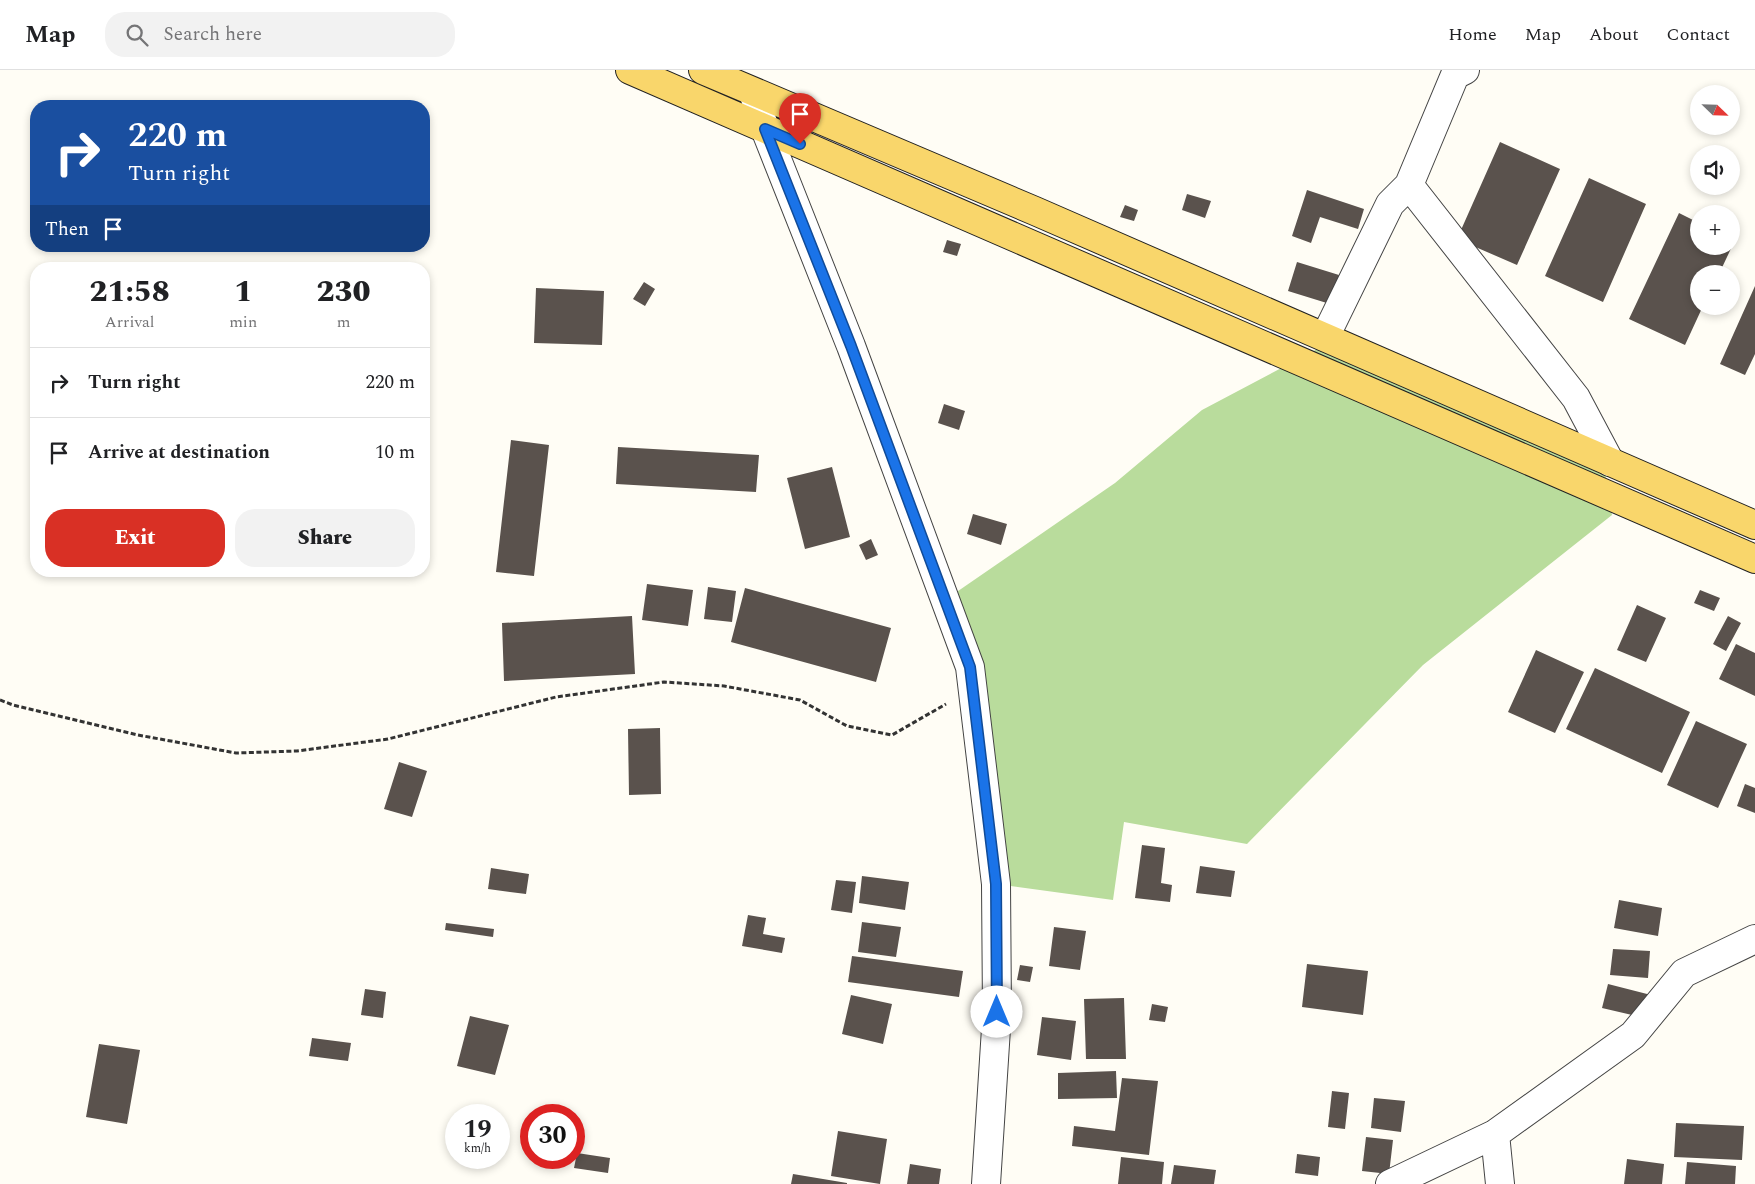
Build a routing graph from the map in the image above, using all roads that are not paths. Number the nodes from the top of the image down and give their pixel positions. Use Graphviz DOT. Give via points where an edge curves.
graph roads {
  1 [pos="630,70"];
  2 [pos="703,70"];
  3 [pos="1465,70"];
  4 [pos="754,92"];
  5 [pos="765,129"];
  6 [pos="1409,185"];
  7 [pos="1325,337"];
  8 [pos="1610,462"];
  9 [pos="1755,525"];
  10 [pos="1755,559"];
  11 [pos="1755,939"];
  12 [pos="1495,1134"];
  13 [pos="986,1184"];
  14 [pos="1390,1184"];
  15 [pos="1500,1184"];
  1 -- 5 [label="main road"];
  2 -- 4 [label="main road"];
  3 -- 6 [label="street" via="1456,75"];
  4 -- 5 [label="street"];
  4 -- 7 [label="main road"];
  5 -- 10 [label="main road"];
  5 -- 13 [label="street" via="851,346 970,667 996,884 997,1012"];
  6 -- 7 [label="street" via="1390,204"];
  6 -- 8 [label="street" via="1576,398"];
  7 -- 8 [label="main road"];
  8 -- 9 [label="main road"];
  11 -- 12 [label="street" via="1684,973 1633,1036"];
  12 -- 14 [label="street"];
  12 -- 15 [label="street"];
}
